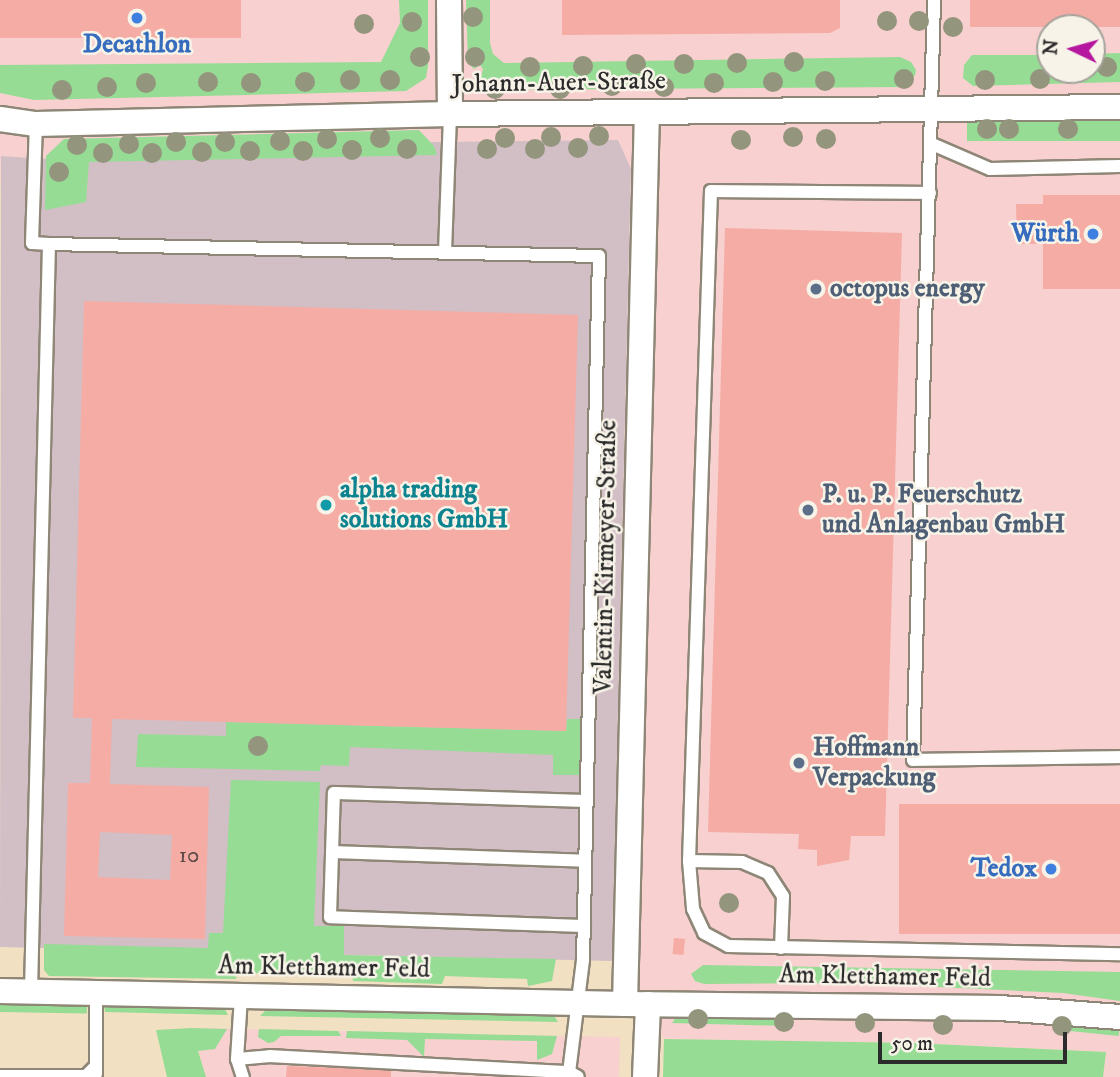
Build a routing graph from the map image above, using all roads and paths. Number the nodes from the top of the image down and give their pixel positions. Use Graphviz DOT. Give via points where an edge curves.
graph roads {
  1 [pos="449,0"];
  2 [pos="934,0"];
  3 [pos="1120,107"];
  4 [pos="933,109"];
  5 [pos="647,112"];
  6 [pos="450,114"];
  7 [pos="0,119"];
  8 [pos="36,124"];
  9 [pos="932,144"];
  10 [pos="1120,166"];
  11 [pos="930,193"];
  12 [pos="49,244"];
  13 [pos="445,252"];
  14 [pos="1120,757"];
  15 [pos="587,801"];
  16 [pos="332,852"];
  17 [pos="585,861"];
  18 [pos="690,861"];
  19 [pos="584,926"];
  20 [pos="780,948"];
  21 [pos="1120,954"];
  22 [pos="0,991"];
  23 [pos="31,991"];
  24 [pos="96,994"];
  25 [pos="241,997"];
  26 [pos="580,1002"];
  27 [pos="636,1004"];
  28 [pos="1120,1017"];
  29 [pos="237,1059"];
  30 [pos="96,1071"];
  31 [pos="574,1074"];
  32 [pos="0,1076"];
  33 [pos="243,1077"];
  34 [pos="645,1077"];
  1 -- 6 [label="street"];
  2 -- 4 [label="lane"];
  3 -- 4 [label="street, Johann-Auer-Straße"];
  4 -- 5 [label="street, Johann-Auer-Straße"];
  4 -- 9 [label="lane"];
  5 -- 6 [label="street, Johann-Auer-Straße"];
  5 -- 27 [label="street, Valentin-Kirmeyer-Straße"];
  6 -- 8 [label="street, Johann-Auer-Straße"];
  6 -- 13 [label="lane"];
  7 -- 8 [label="street, Johann-Auer-Straße"];
  8 -- 12 [label="lane" via="32,243"];
  9 -- 10 [label="lane" via="990,169"];
  9 -- 11 [label="lane"];
  11 -- 14 [label="lane" via="913,760"];
  11 -- 18 [label="lane" via="711,191"];
  12 -- 13 [label="lane"];
  12 -- 23 [label="lane"];
  13 -- 15 [label="lane" via="600,256"];
  15 -- 16 [label="lane" via="334,793"];
  15 -- 17 [label="lane"];
  16 -- 17 [label="lane"];
  16 -- 19 [label="lane" via="330,917"];
  17 -- 19 [label="lane"];
  18 -- 20 [label="lane" via="693,909 704,933 728,946"];
  18 -- 20 [label="lane" via="742,862 768,873 783,896"];
  19 -- 26 [label="lane"];
  20 -- 21 [label="lane"];
  22 -- 23 [label="street, Am Kletthamer Feld"];
  23 -- 24 [label="street, Am Kletthamer Feld"];
  24 -- 25 [label="street, Am Kletthamer Feld"];
  24 -- 30 [label="lane"];
  25 -- 26 [label="street, Am Kletthamer Feld"];
  25 -- 29 [label="lane"];
  26 -- 27 [label="street, Am Kletthamer Feld"];
  26 -- 31 [label="lane"];
  27 -- 28 [label="street, Am Kletthamer Feld" via="1000,1008"];
  27 -- 34 [label="street"];
  29 -- 31 [label="lane" via="270,1056"];
  29 -- 33 [label="lane"];
  30 -- 32 [label="lane" via="86,1076"];
}
